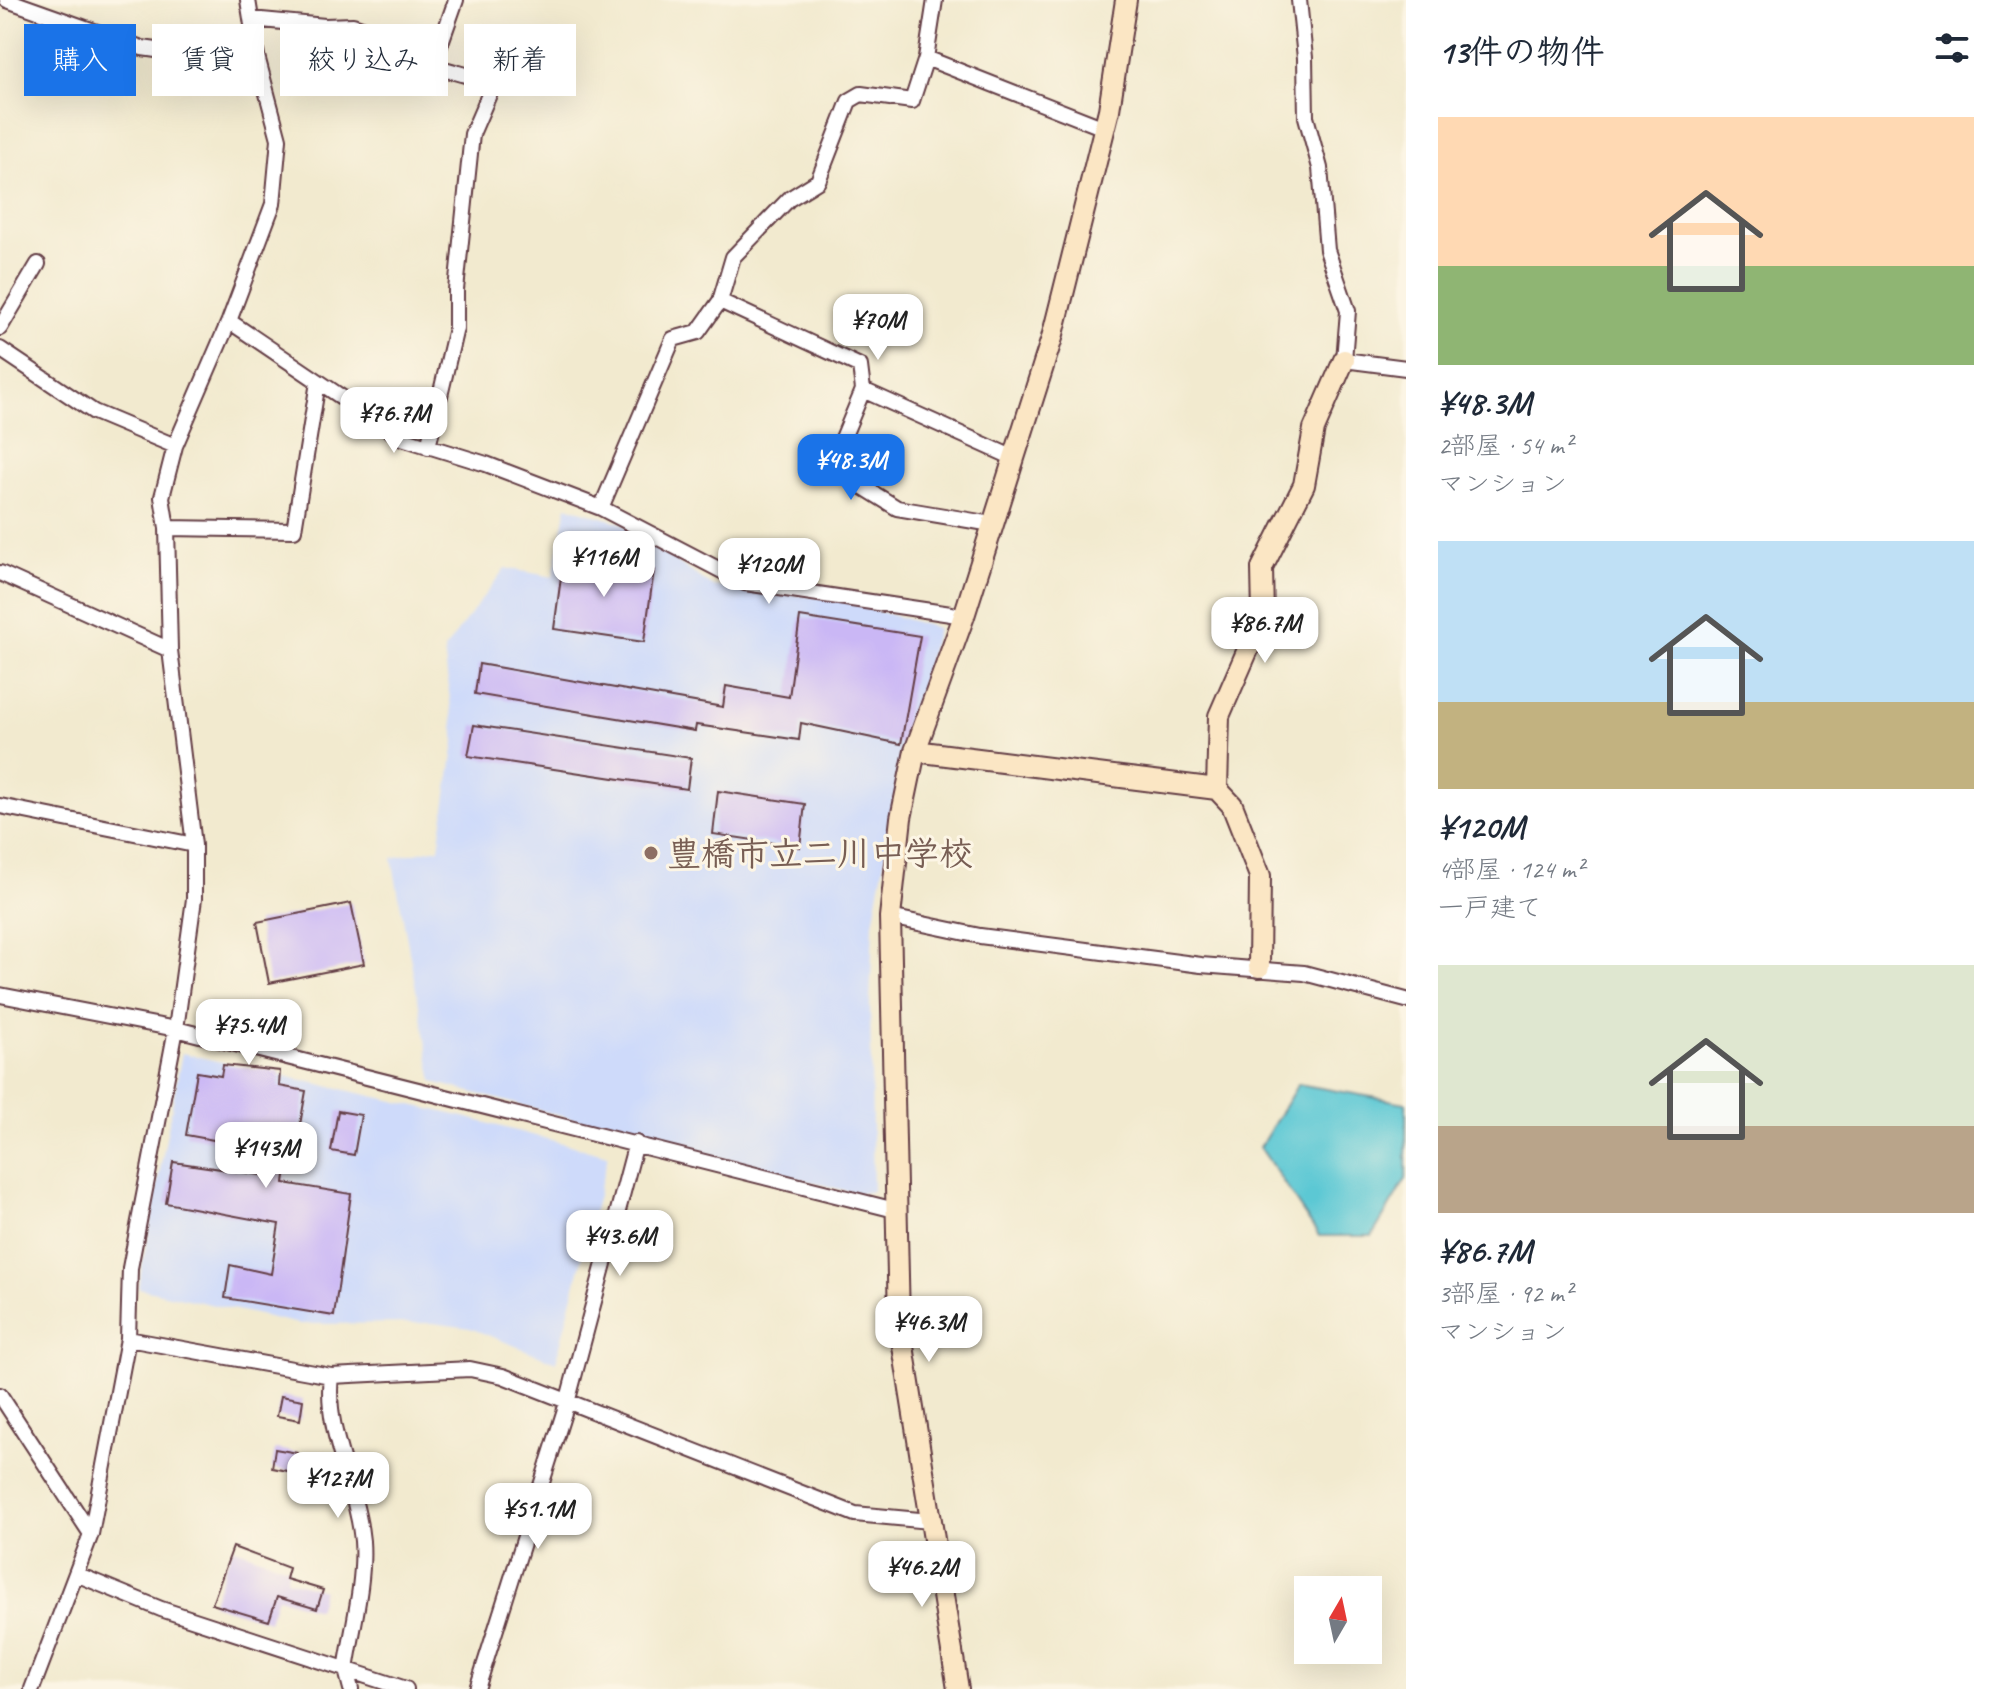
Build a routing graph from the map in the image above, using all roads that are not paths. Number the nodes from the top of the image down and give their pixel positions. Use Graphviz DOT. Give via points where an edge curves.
graph roads {
  1 [pos="7,0"];
  2 [pos="248,0"];
  3 [pos="456,0"];
  4 [pos="935,0"];
  5 [pos="1126,0"];
  6 [pos="1299,0"];
  7 [pos="251,19"];
  8 [pos="252,24"];
  9 [pos="336,24"];
  10 [pos="448,24"];
  11 [pos="152,49"];
  12 [pos="926,58"];
  13 [pos="448,70"];
  14 [pos="264,82"];
  15 [pos="1104,128"];
  16 [pos="38,264"];
  17 [pos="720,301"];
  18 [pos="229,321"];
  19 [pos="0,328"];
  20 [pos="0,349"];
  21 [pos="1344,360"];
  22 [pos="1406,368"];
  23 [pos="318,382"];
  24 [pos="863,390"];
  25 [pos="175,446"];
  26 [pos="428,447"];
  27 [pos="1014,458"];
  28 [pos="601,508"];
  29 [pos="992,524"];
  30 [pos="167,528"];
  31 [pos="0,573"];
  32 [pos="964,616"];
  33 [pos="170,650"];
  34 [pos="915,751"];
  35 [pos="1217,789"];
  36 [pos="0,806"];
  37 [pos="194,845"];
  38 [pos="890,917"];
  39 [pos="1259,967"];
  40 [pos="0,995"];
  41 [pos="1406,1000"];
  42 [pos="176,1029"];
  43 [pos="636,1143"];
  44 [pos="895,1210"];
  45 [pos="128,1339"];
  46 [pos="331,1376"];
  47 [pos="0,1395"];
  48 [pos="567,1403"];
  49 [pos="930,1521"];
  50 [pos="91,1534"];
  51 [pos="76,1574"];
  52 [pos="346,1670"];
  53 [pos="32,1689"];
  54 [pos="351,1689"];
  55 [pos="406,1689"];
  56 [pos="477,1689"];
  57 [pos="958,1689"];
  1 -- 11 [label="street"];
  2 -- 7 [label="street"];
  3 -- 10 [label="street"];
  4 -- 12 [label="street"];
  5 -- 15 [label="street"];
  6 -- 21 [label="street" via="1306,117 1320,168 1327,250 1348,311"];
  7 -- 8 [label="street"];
  7 -- 9 [label="street"];
  12 -- 15 [label="street"];
  12 -- 17 [label="street" via="912,101 861,94 849,101 818,181 789,199 733,257"];
  13 -- 26 [label="street" via="494,83 472,134 456,328"];
  14 -- 18 [label="street" via="279,139 273,204"];
  15 -- 27 [label="street" via="1052,338"];
  16 -- 19 [label="street"];
  17 -- 24 [label="street" via="860,366"];
  17 -- 28 [label="street" via="698,332 673,339"];
  18 -- 23 [label="street"];
  18 -- 25 [label="street"];
  20 -- 25 [label="street" via="94,412"];
  21 -- 22 [label="street"];
  21 -- 35 [label="street" via="1314,429 1304,485 1262,568 1263,615 1219,716"];
  23 -- 26 [label="street" via="402,438"];
  23 -- 30 [label="street" via="294,530"];
  24 -- 27 [label="street"];
  24 -- 29 [label="street" via="831,467 897,508"];
  25 -- 30 [label="street" via="162,497"];
  26 -- 28 [label="street"];
  27 -- 29 [label="street"];
  28 -- 32 [label="street" via="745,583"];
  29 -- 32 [label="street"];
  30 -- 33 [label="street"];
  31 -- 33 [label="street"];
  32 -- 34 [label="street"];
  33 -- 37 [label="street"];
  34 -- 35 [label="street"];
  34 -- 38 [label="street"];
  35 -- 39 [label="street" via="1232,805 1260,876"];
  36 -- 37 [label="street"];
  37 -- 42 [label="street" via="194,899"];
  38 -- 39 [label="street" via="980,936 1201,965"];
  38 -- 44 [label="street"];
  39 -- 41 [label="street" via="1304,973"];
  40 -- 42 [label="street"];
  42 -- 43 [label="street"];
  42 -- 45 [label="street" via="130,1268"];
  43 -- 44 [label="street"];
  43 -- 48 [label="street"];
  44 -- 49 [label="street" via="899,1321"];
  45 -- 46 [label="street"];
  45 -- 50 [label="street"];
  46 -- 48 [label="street" via="470,1369 503,1376"];
  46 -- 52 [label="street" via="328,1399 362,1541"];
  47 -- 50 [label="street"];
  48 -- 49 [label="street" via="855,1514"];
  48 -- 56 [label="street"];
  49 -- 57 [label="street"];
  50 -- 51 [label="street"];
  51 -- 52 [label="street" via="161,1609"];
  51 -- 53 [label="street"];
  52 -- 54 [label="street"];
  52 -- 55 [label="street"];
}
